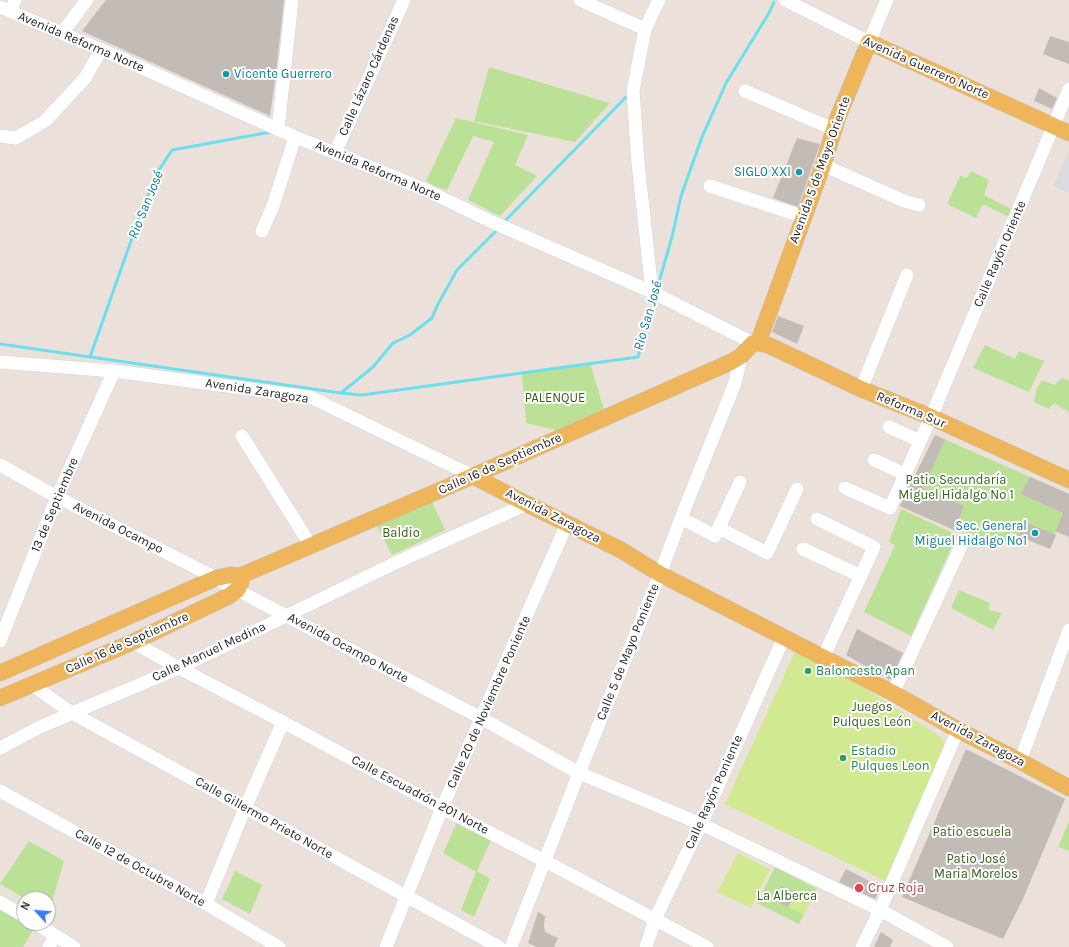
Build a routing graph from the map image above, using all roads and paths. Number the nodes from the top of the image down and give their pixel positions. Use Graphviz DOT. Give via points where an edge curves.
graph roads {
  1 [pos="87,0"];
  2 [pos="292,0"];
  3 [pos="404,0"];
  4 [pos="580,0"];
  5 [pos="659,0"];
  6 [pos="785,0"];
  7 [pos="887,0"];
  8 [pos="9,6"];
  9 [pos="645,29"];
  10 [pos="62,33"];
  11 [pos="869,42"];
  12 [pos="101,50"];
  13 [pos="1069,89"];
  14 [pos="745,91"];
  15 [pos="1054,126"];
  16 [pos="278,129"];
  17 [pos="834,129"];
  18 [pos="1069,133"];
  19 [pos="0,136"];
  20 [pos="295,136"];
  21 [pos="335,153"];
  22 [pos="823,165"];
  23 [pos="710,186"];
  24 [pos="919,205"];
  25 [pos="804,218"];
  26 [pos="262,231"];
  27 [pos="907,275"];
  28 [pos="652,292"];
  29 [pos="756,343"];
  30 [pos="741,356"];
  31 [pos="0,362"];
  32 [pos="114,371"];
  33 [pos="861,389"];
  34 [pos="931,417"];
  35 [pos="889,427"];
  36 [pos="242,436"];
  37 [pos="920,441"];
  38 [pos="874,460"];
  39 [pos="0,465"];
  40 [pos="905,474"];
  41 [pos="473,476"];
  42 [pos="1069,480"];
  43 [pos="740,482"];
  44 [pos="845,488"];
  45 [pos="797,489"];
  46 [pos="57,497"];
  47 [pos="527,504"];
  48 [pos="681,518"];
  49 [pos="818,519"];
  50 [pos="567,524"];
  51 [pos="719,528"];
  52 [pos="963,542"];
  53 [pos="311,546"];
  54 [pos="803,549"];
  55 [pos="660,574"];
  56 [pos="861,576"];
  57 [pos="216,578"];
  58 [pos="239,583"];
  59 [pos="285,616"];
  60 [pos="1069,630"];
  61 [pos="784,637"];
  62 [pos="0,641"];
  63 [pos="132,642"];
  64 [pos="823,658"];
  65 [pos="179,668"];
  66 [pos="0,673"];
  67 [pos="32,685"];
  68 [pos="893,693"];
  69 [pos="0,698"];
  70 [pos="72,713"];
  71 [pos="481,718"];
  72 [pos="283,722"];
  73 [pos="958,730"];
  74 [pos="0,748"];
  75 [pos="1020,761"];
  76 [pos="578,773"];
  77 [pos="1069,788"];
  78 [pos="0,791"];
  79 [pos="245,808"];
  80 [pos="442,808"];
  81 [pos="700,824"];
  82 [pos="545,860"];
  83 [pos="406,896"];
  84 [pos="0,902"];
  85 [pos="206,904"];
  86 [pos="880,910"];
  87 [pos="16,911"];
  88 [pos="655,919"];
  89 [pos="47,931"];
  90 [pos="55,936"];
  91 [pos="48,947"];
  92 [pos="74,947"];
  93 [pos="279,947"];
  94 [pos="386,947"];
  95 [pos="499,947"];
  96 [pos="511,947"];
  97 [pos="646,947"];
  98 [pos="707,947"];
  99 [pos="862,947"];
  100 [pos="947,947"];
  1 -- 10 [label="street"];
  2 -- 16 [label="street"];
  3 -- 21 [label="street, Calle Lázaro Cárdenas"];
  4 -- 9 [label="street"];
  5 -- 9 [label="street"];
  6 -- 11 [label="street, Avenida Guerrero Norte"];
  7 -- 11 [label="street, Avenida 5 de Mayo Oriente"];
  8 -- 10 [label="street, Avenida Reforma Norte"];
  9 -- 28 [label="street" via="633,91"];
  10 -- 12 [label="street, Avenida Reforma Norte"];
  11 -- 15 [label="main road, Avenida Guerrero Norte"];
  11 -- 17 [label="main road, Avenida 5 de Mayo Oriente"];
  12 -- 16 [label="street, Avenida Reforma Norte"];
  12 -- 19 [label="street" via="85,78 45,121 16,138"];
  13 -- 15 [label="street, Calle Rayón Oriente"];
  14 -- 17 [label="street"];
  15 -- 18 [label="main road, Avenida Guerrero Norte"];
  15 -- 34 [label="street, Calle Rayón Oriente"];
  16 -- 20 [label="street, Avenida Reforma Norte"];
  17 -- 22 [label="main road, Avenida 5 de Mayo Oriente"];
  20 -- 21 [label="street, Avenida Reforma Norte"];
  20 -- 26 [label="street" via="273,206"];
  21 -- 28 [label="street, Avenida Reforma Norte" via="428,191"];
  22 -- 24 [label="street" via="904,201"];
  22 -- 25 [label="main road, Avenida 5 de Mayo Oriente"];
  23 -- 25 [label="street"];
  25 -- 29 [label="main road, Avenida 5 de Mayo Oriente"];
  27 -- 33 [label="street"];
  28 -- 29 [label="street, Avenida Reforma Norte"];
  29 -- 30 [label="main road, Calle 16 de Septiembre"];
  29 -- 33 [label="main road, Reforma Sur" via="768,345"];
  30 -- 41 [label="main road, Calle 16 de Septiembre"];
  30 -- 48 [label="street, Calle 5 de Mayo Poniente" via="735,383"];
  31 -- 32 [label="street, Avenida Zaragoza"];
  32 -- 41 [label="street, Avenida Zaragoza" via="310,397"];
  32 -- 46 [label="street, 13 de Septiembre"];
  33 -- 34 [label="main road, Reforma Sur"];
  34 -- 37 [label="street, Calle Rayón Oriente"];
  34 -- 42 [label="main road, Reforma Sur"];
  35 -- 37 [label="street"];
  36 -- 53 [label="street"];
  37 -- 40 [label="street, Calle Rayón Oriente"];
  38 -- 40 [label="street"];
  39 -- 46 [label="street, Avenida Ocampo"];
  40 -- 44 [label="street, Calle Rayón Oriente" via="890,508"];
  41 -- 47 [label="main road, Avenida Zaragoza"];
  41 -- 53 [label="main road, Calle 16 de Septiembre"];
  43 -- 51 [label="street"];
  45 -- 51 [label="street" via="768,553"];
  46 -- 57 [label="street, Avenida Ocampo"];
  46 -- 62 [label="street, 13 de Septiembre"];
  47 -- 50 [label="main road, Avenida Zaragoza"];
  47 -- 59 [label="street, Calle Manuel Medina"];
  48 -- 51 [label="street" via="715,536"];
  48 -- 55 [label="street, Calle 5 de Mayo Poniente"];
  49 -- 56 [label="street" via="874,547"];
  50 -- 55 [label="main road, Avenida Zaragoza" via="621,550"];
  50 -- 71 [label="street, Calle 20 de Noviembre Poniente"];
  52 -- 68 [label="street"];
  53 -- 58 [label="main road, Calle 16 de Septiembre"];
  54 -- 56 [label="street"];
  55 -- 61 [label="main road, Avenida Zaragoza"];
  55 -- 76 [label="street, Calle 5 de Mayo Poniente"];
  56 -- 64 [label="street"];
  57 -- 58 [label="main road, Calle 16 de Septiembre" via="231,575"];
  57 -- 66 [label="main road, Calle 16 de Septiembre"];
  58 -- 59 [label="street, Avenida Ocampo Norte"];
  58 -- 63 [label="main road, Calle 16 de Septiembre" via="230,596"];
  59 -- 65 [label="street, Calle Manuel Medina"];
  59 -- 71 [label="street, Avenida Ocampo Norte"];
  60 -- 75 [label="street"];
  61 -- 64 [label="main road, Avenida Zaragoza"];
  61 -- 81 [label="street, Calle Rayón Poniente"];
  63 -- 65 [label="street, Calle Escuadrón 201 Norte"];
  63 -- 67 [label="main road, Calle 16 de Septiembre"];
  64 -- 68 [label="main road, Avenida Zaragoza"];
  65 -- 70 [label="street, Calle Manuel Medina"];
  65 -- 72 [label="street, Calle Escuadrón 201 Norte"];
  67 -- 69 [label="main road, Calle 16 de Septiembre"];
  67 -- 70 [label="street, Calle Gillermo Prieto Norte"];
  68 -- 73 [label="main road, Avenida Zaragoza"];
  70 -- 74 [label="street, Calle Manuel Medina"];
  70 -- 79 [label="street, Calle Gillermo Prieto Norte"];
  71 -- 76 [label="street"];
  71 -- 80 [label="street, Calle 20 de Noviembre Poniente"];
  72 -- 79 [label="street"];
  72 -- 80 [label="street, Calle Escuadrón 201 Norte"];
  73 -- 75 [label="main road, Avenida Zaragoza"];
  73 -- 86 [label="street"];
  75 -- 77 [label="main road, Avenida Zaragoza"];
  76 -- 81 [label="street"];
  76 -- 82 [label="street, Calle 5 de Mayo Poniente"];
  78 -- 85 [label="street, Calle 12 de Octubre Norte"];
  79 -- 83 [label="street, Calle Gillermo Prieto Norte"];
  79 -- 85 [label="street"];
  80 -- 82 [label="street, Calle Escuadrón 201 Norte"];
  80 -- 83 [label="street, Calle 20 de Noviembre Poniente"];
  81 -- 86 [label="street"];
  81 -- 88 [label="street, Calle Rayón Poniente"];
  82 -- 88 [label="street, Calle Escuadrón 201 Norte"];
  82 -- 96 [label="street, Calle 5 de Mayo Poniente"];
  83 -- 94 [label="street, Calle 20 de Noviembre Poniente"];
  83 -- 95 [label="street, Calle Gillermo Prieto Norte"];
  84 -- 87 [label="street"];
  85 -- 93 [label="street, Calle 12 de Octubre Norte"];
  86 -- 99 [label="street"];
  86 -- 100 [label="street"];
  88 -- 97 [label="street, Calle Rayón Poniente"];
  88 -- 98 [label="street, Calle Escuadrón 201 Norte"];
  89 -- 90 [label="street"];
  90 -- 91 [label="street"];
  90 -- 92 [label="street"];
}
